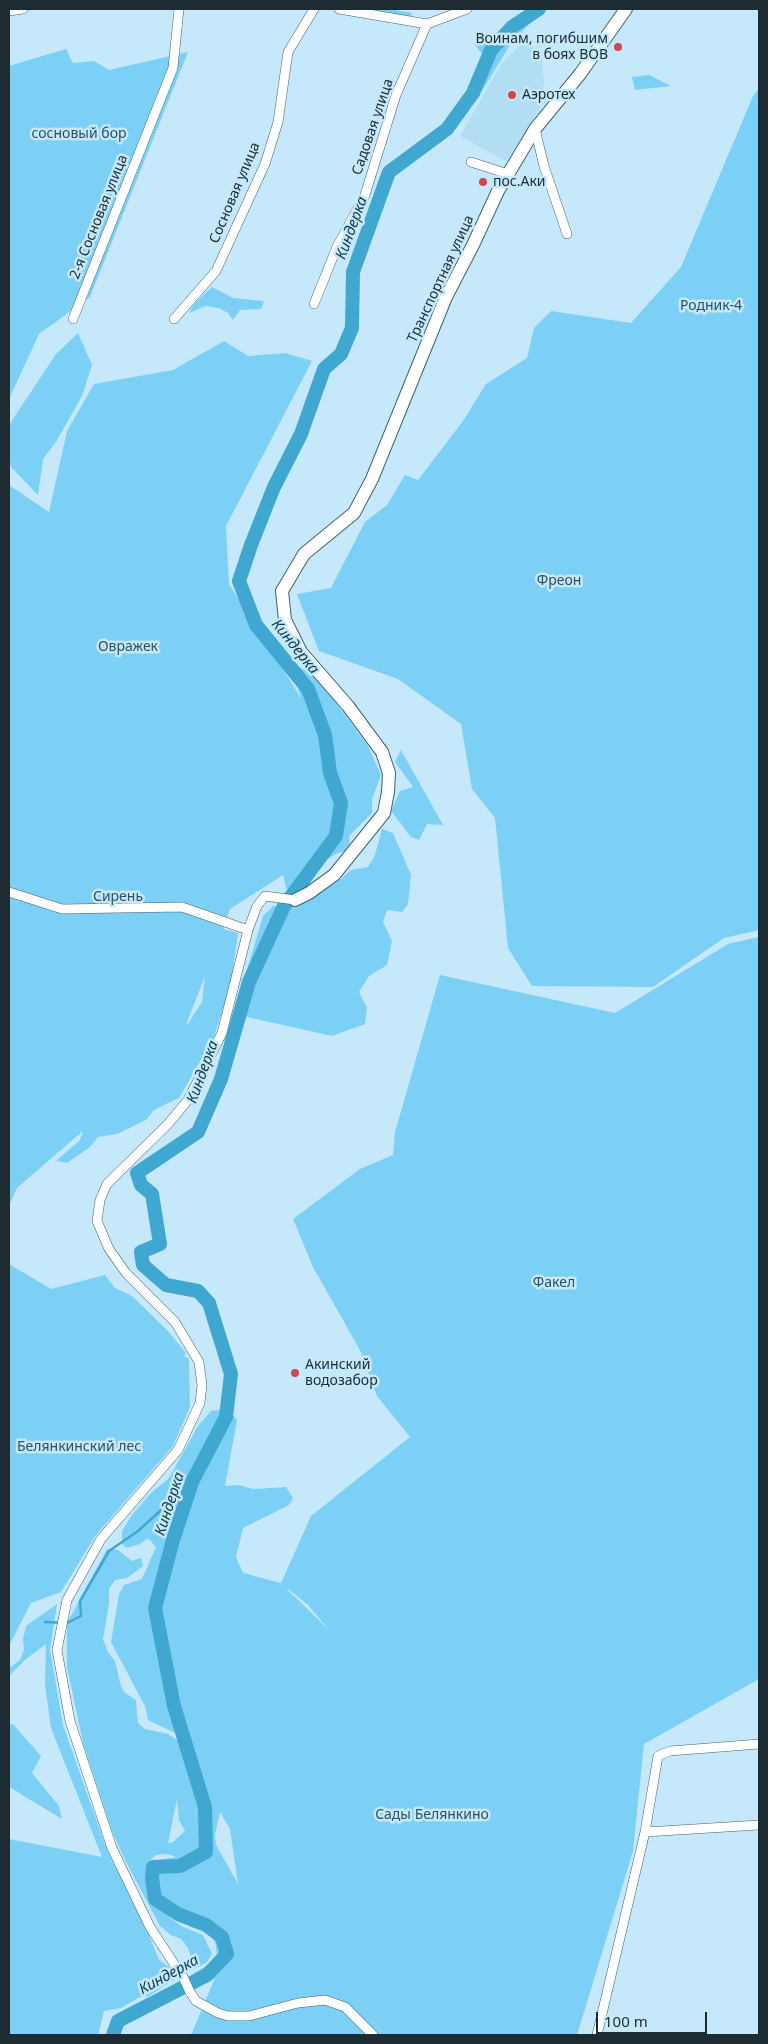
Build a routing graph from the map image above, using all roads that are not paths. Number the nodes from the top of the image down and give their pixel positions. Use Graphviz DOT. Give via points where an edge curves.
graph roads {
  1 [pos="23,9"];
  2 [pos="179,9"];
  3 [pos="314,9"];
  4 [pos="339,9"];
  5 [pos="467,9"];
  6 [pos="626,9"];
  7 [pos="9,11"];
  8 [pos="427,24"];
  9 [pos="535,129"];
  10 [pos="470,162"];
  11 [pos="508,174"];
  12 [pos="567,234"];
  13 [pos="314,304"];
  14 [pos="73,319"];
  15 [pos="174,319"];
  16 [pos="9,892"];
  17 [pos="295,900"];
  18 [pos="248,930"];
  19 [pos="759,1744"];
  20 [pos="759,1825"];
  21 [pos="645,1832"];
  22 [pos="372,2035"];
  23 [pos="598,2035"];
  1 -- 7 [label="street"];
  2 -- 14 [label="street, 2-я Сосновая улица" via="173,68"];
  3 -- 15 [label="street, Сосновая улица" via="288,52 278,122 266,164 216,271"];
  4 -- 8 [label="street"];
  5 -- 8 [label="street"];
  6 -- 9 [label="street, Транспортная улица" via="580,74"];
  8 -- 13 [label="street, Садовая улица" via="396,95 364,195 337,247"];
  9 -- 11 [label="street, Транспортная улица"];
  9 -- 12 [label="street"];
  10 -- 11 [label="street"];
  11 -- 17 [label="street, Транспортная улица" via="446,297 372,479 354,513 304,554 282,591 285,620 301,652 348,706 382,752 389,773 384,813 334,874 309,894"];
  16 -- 18 [label="street" via="62,908 182,907"];
  17 -- 18 [label="street" via="265,896 257,906"];
  18 -- 22 [label="street" via="222,1033 188,1100 107,1184 100,1200 97,1221 108,1249 126,1273 175,1322 199,1362 200,1403 178,1450 101,1539 66,1600 57,1650 70,1721 112,1848 150,1927 196,2001 228,2016 249,2016 298,2003 325,2000 345,2007"];
  19 -- 21 [label="street" via="670,1750 658,1756"];
  20 -- 21 [label="street"];
  21 -- 23 [label="street"];
}
